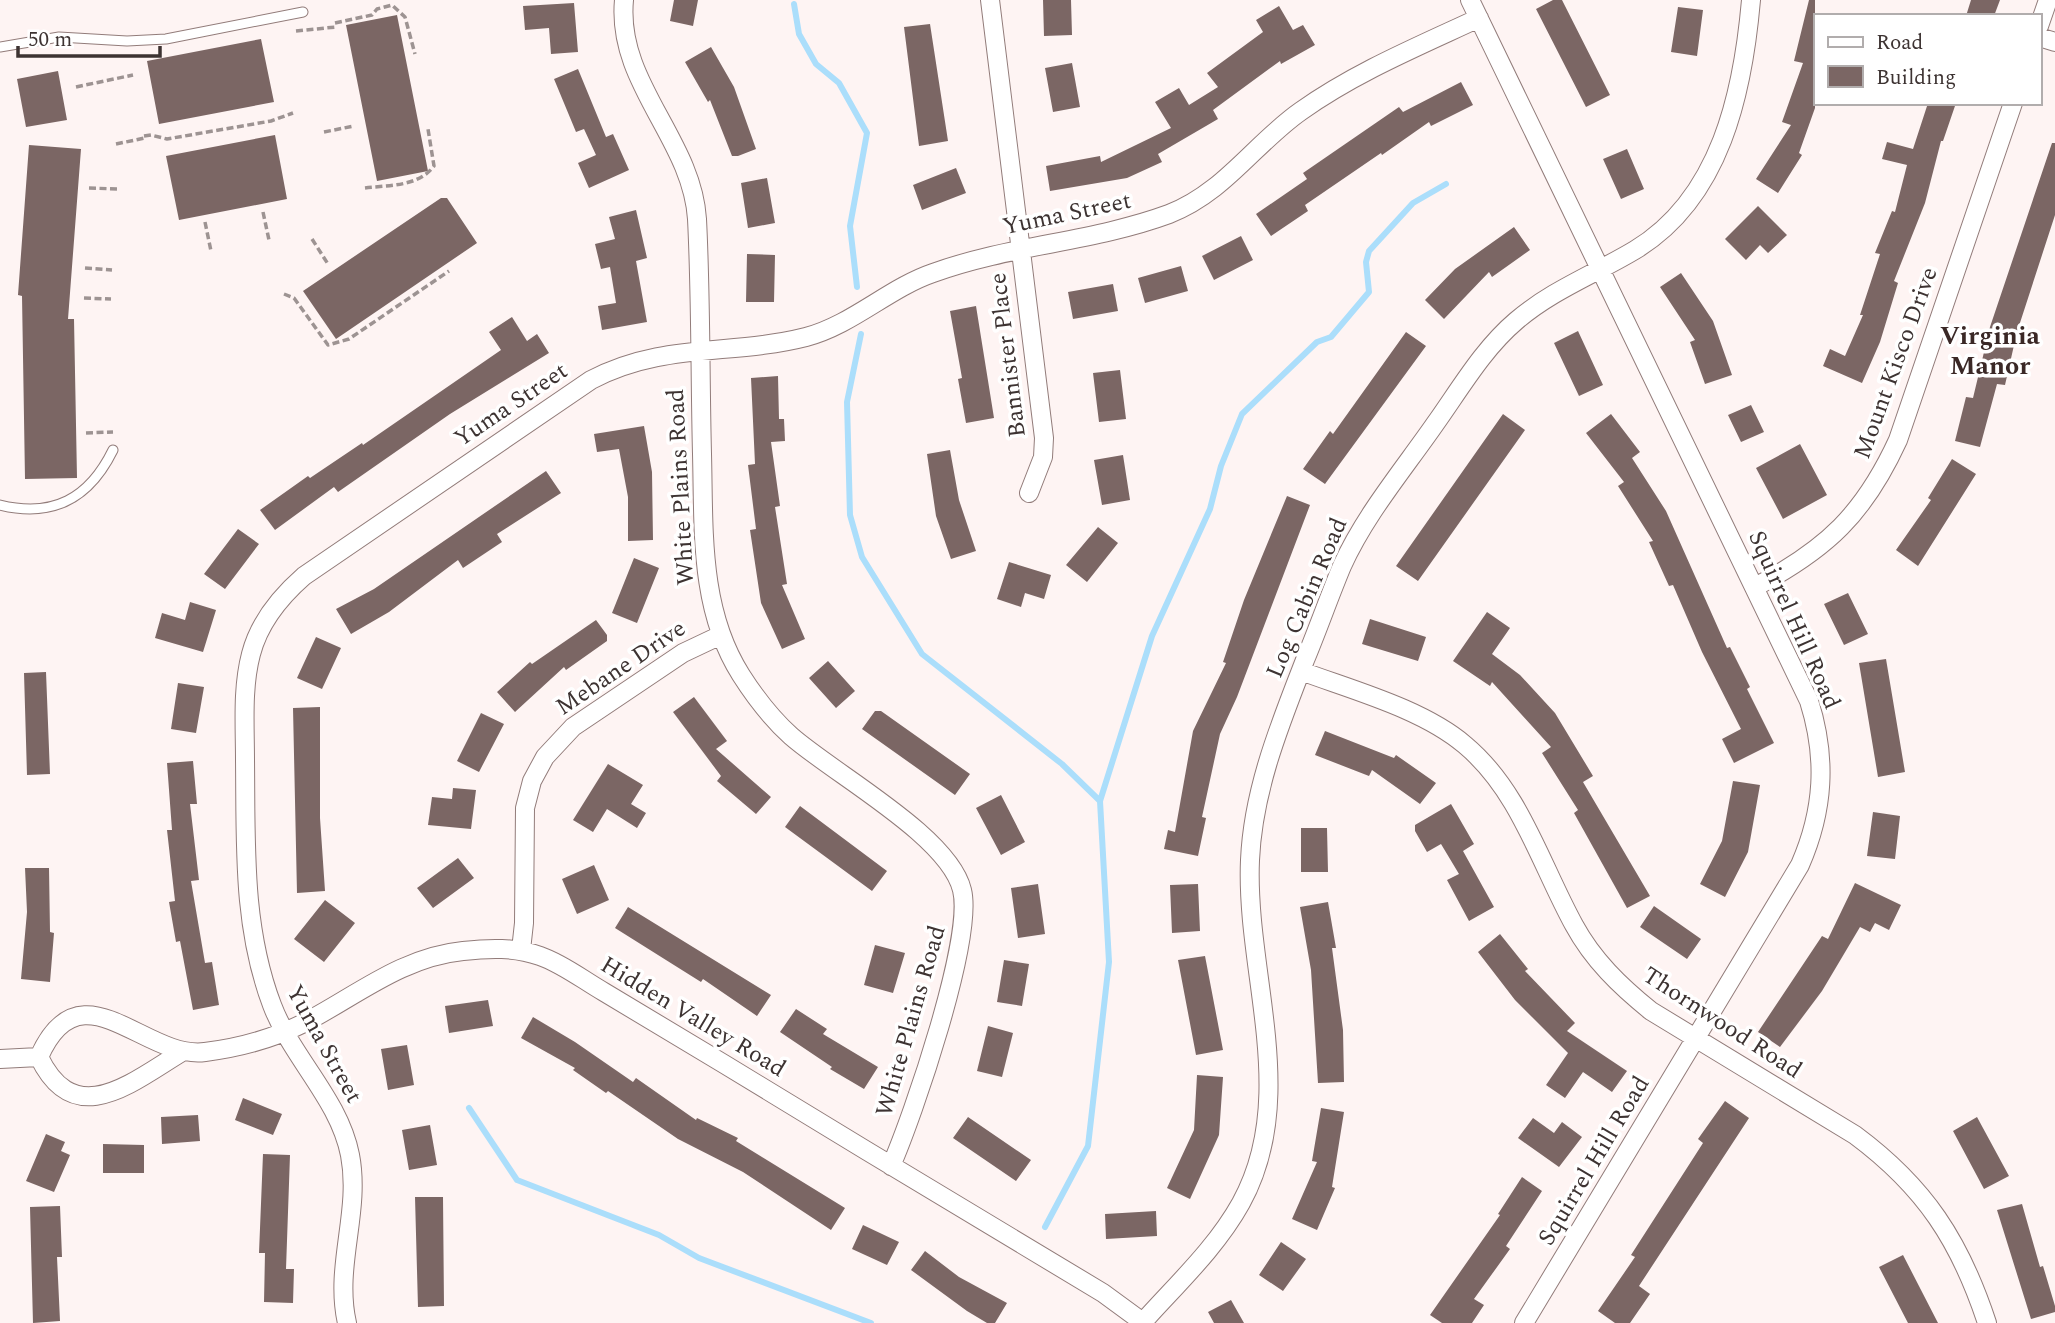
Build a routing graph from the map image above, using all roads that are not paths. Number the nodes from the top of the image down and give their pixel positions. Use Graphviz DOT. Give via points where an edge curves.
graph roads {
  1 [pos="624,0"];
  2 [pos="990,0"];
  3 [pos="1470,0"];
  4 [pos="1752,0"];
  5 [pos="2048,0"];
  6 [pos="303,12"];
  7 [pos="1479,18"];
  8 [pos="2041,20"];
  9 [pos="0,47"];
  10 [pos="2012,105"];
  11 [pos="1020,249"];
  12 [pos="1600,269"];
  13 [pos="699,351"];
  14 [pos="113,450"];
  15 [pos="1029,493"];
  16 [pos="0,505"];
  17 [pos="1755,587"];
  18 [pos="721,635"];
  19 [pos="1301,671"];
  20 [pos="521,950"];
  21 [pos="285,1030"];
  22 [pos="1696,1040"];
  23 [pos="182,1052"];
  24 [pos="38,1057"];
  25 [pos="0,1059"];
  26 [pos="891,1166"];
  27 [pos="347,1323"];
  28 [pos="1143,1323"];
  29 [pos="1524,1323"];
  30 [pos="1987,1323"];
  1 -- 13 [label="street, White Plains Road" via="630,61 691,186 696,216"];
  2 -- 11 [label="street, Bannister Place"];
  3 -- 7 [label="street, Squirrel Hill Road"];
  4 -- 12 [label="street, Log Cabin Road" via="1737,93 1708,171 1689,201 1652,238"];
  5 -- 8 [label="street"];
  6 -- 9 [label="lane" via="166,39 59,37"];
  7 -- 11 [label="street, Yuma Street" via="1320,98 1266,139 1215,188 1172,213"];
  7 -- 12 [label="street, Squirrel Hill Road"];
  10 -- 17 [label="street, Mount Kisco Drive" via="1882,475 1840,531 1813,554"];
  11 -- 13 [label="street, Yuma Street" via="930,274 811,336"];
  11 -- 15 [label="street, Bannister Place" via="1044,438 1043,457"];
  12 -- 17 [label="street, Squirrel Hill Road"];
  12 -- 19 [label="street, Log Cabin Road" via="1540,300 1485,354 1356,540"];
  13 -- 18 [label="street, White Plains Road" via="704,561"];
  13 -- 21 [label="street, Yuma Street" via="621,364 591,380 304,576 268,615 255,641 246,683 246,844 251,932 259,970"];
  14 -- 16 [label="lane" via="98,475 69,500 29,512"];
  17 -- 22 [label="street, Squirrel Hill Road" via="1815,718 1821,752 1820,805 1800,865"];
  18 -- 20 [label="street, Mebane Drive" via="683,653 573,727 545,757 525,808"];
  18 -- 26 [label="street, White Plains Road" via="740,673 774,720 941,851 962,888 965,919 953,972 916,1101"];
  19 -- 22 [label="street, Thornwood Road" via="1397,708 1465,744 1493,773 1516,807 1574,926 1595,958 1621,987"];
  19 -- 28 [label="street, Log Cabin Road" via="1260,787 1250,862 1268,1066 1265,1134 1248,1188 1227,1225"];
  20 -- 21 [label="street, Hidden Valley Road" via="459,951 424,958"];
  20 -- 26 [label="street, Hidden Valley Road" via="562,967"];
  21 -- 23 [label="street, Hidden Valley Road" via="243,1046"];
  21 -- 27 [label="street, Yuma Street" via="334,1110 350,1153 354,1200 342,1280"];
  22 -- 29 [label="street, Squirrel Hill Road"];
  22 -- 30 [label="street, Thornwood Road" via="1855,1135 1914,1185 1949,1234"];
  23 -- 24 [label="street, Hidden Valley Road" via="101,1015 71,1019 48,1037"];
  23 -- 24 [label="street, Hidden Valley Road" via="103,1096 80,1098 62,1090"];
  24 -- 25 [label="street"];
  26 -- 28 [label="street, Hidden Valley Road" via="1103,1293"];
}
